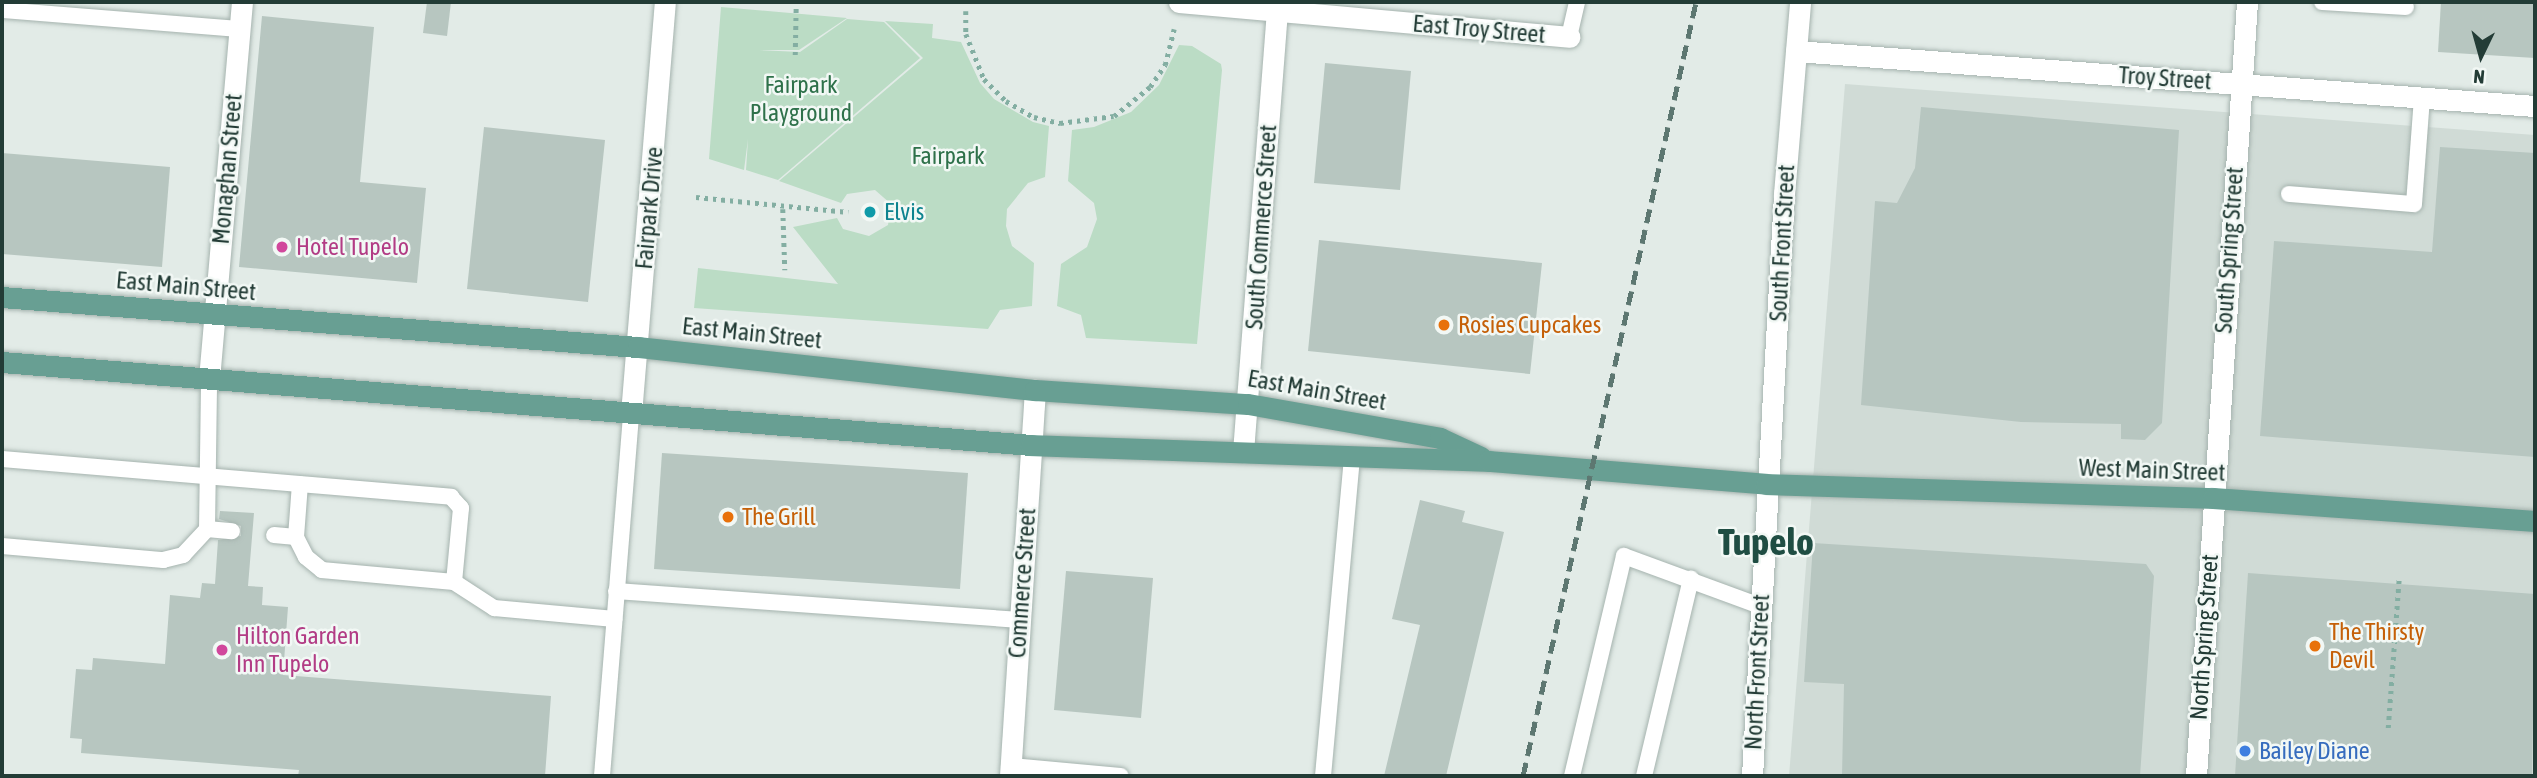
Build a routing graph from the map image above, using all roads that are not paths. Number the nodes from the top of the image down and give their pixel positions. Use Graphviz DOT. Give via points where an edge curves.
graph roads {
  1 [pos="242,2"];
  2 [pos="665,2"];
  3 [pos="1179,2"];
  4 [pos="1577,2"];
  5 [pos="1800,2"];
  6 [pos="2247,2"];
  7 [pos="2322,2"];
  8 [pos="1277,6"];
  9 [pos="2406,7"];
  10 [pos="2,10"];
  11 [pos="240,29"];
  12 [pos="1569,37"];
  13 [pos="1796,51"];
  14 [pos="2240,84"];
  15 [pos="2422,98"];
  16 [pos="2535,106"];
  17 [pos="2289,194"];
  18 [pos="2,297"];
  19 [pos="215,315"];
  20 [pos="638,347"];
  21 [pos="2,362"];
  22 [pos="209,379"];
  23 [pos="1035,390"];
  24 [pos="1248,404"];
  25 [pos="631,414"];
  26 [pos="1031,445"];
  27 [pos="1243,452"];
  28 [pos="1352,456"];
  29 [pos="2,459"];
  30 [pos="1489,461"];
  31 [pos="211,476"];
  32 [pos="300,484"];
  33 [pos="1766,484"];
  34 [pos="2213,498"];
  35 [pos="2535,520"];
  36 [pos="207,529"];
  37 [pos="232,531"];
  38 [pos="274,535"];
  39 [pos="296,537"];
  40 [pos="2,546"];
  41 [pos="1691,579"];
  42 [pos="454,582"];
  43 [pos="616,591"];
  44 [pos="1760,606"];
  45 [pos="614,619"];
  46 [pos="1020,620"];
  47 [pos="1010,771"];
  48 [pos="602,776"];
  49 [pos="1111,776"];
  50 [pos="1323,776"];
  51 [pos="1572,776"];
  52 [pos="1644,776"];
  53 [pos="1752,776"];
  54 [pos="2196,776"];
  1 -- 11 [label="street, Monaghan Street"];
  2 -- 20 [label="street, Fairpark Drive"];
  3 -- 8 [label="street, East Troy Street"];
  4 -- 12 [label="lane"];
  5 -- 13 [label="street, South Front Street"];
  6 -- 14 [label="street, South Spring Street"];
  7 -- 9 [label="lane"];
  8 -- 12 [label="street, East Troy Street"];
  8 -- 24 [label="street, South Commerce Street"];
  10 -- 11 [label="lane"];
  11 -- 19 [label="street, Monaghan Street"];
  13 -- 14 [label="street, Troy Street"];
  13 -- 33 [label="street, South Front Street"];
  14 -- 15 [label="street, Troy Street"];
  14 -- 34 [label="street, South Spring Street"];
  15 -- 16 [label="street, Troy Street"];
  15 -- 17 [label="lane" via="2414,204"];
  18 -- 19 [label="main road, East Main Street"];
  19 -- 20 [label="main road, East Main Street"];
  19 -- 22 [label="street, Monaghan Street"];
  20 -- 23 [label="main road, East Main Street"];
  20 -- 25 [label="street, Fairpark Drive"];
  21 -- 22 [label="main road, East Main Street"];
  22 -- 25 [label="main road, East Main Street"];
  22 -- 31 [label="lane"];
  23 -- 24 [label="main road, East Main Street"];
  23 -- 26 [label="street, Commerce Street"];
  24 -- 27 [label="street, South Commerce Street"];
  24 -- 30 [label="main road, East Main Street" via="1440,438"];
  25 -- 26 [label="main road, East Main Street"];
  25 -- 43 [label="lane"];
  26 -- 27 [label="main road, East Main Street"];
  26 -- 46 [label="street, Commerce Street"];
  27 -- 28 [label="main road, East Main Street"];
  28 -- 30 [label="main road, East Main Street"];
  28 -- 50 [label="lane"];
  29 -- 31 [label="lane"];
  30 -- 33 [label="main road, East Main Street"];
  31 -- 32 [label="lane"];
  31 -- 36 [label="lane"];
  32 -- 39 [label="lane"];
  32 -- 42 [label="lane" via="451,497 461,508"];
  33 -- 34 [label="main road, West Main Street"];
  33 -- 44 [label="street, North Front Street"];
  34 -- 35 [label="main road, West Main Street"];
  34 -- 54 [label="street, North Spring Street"];
  36 -- 37 [label="lane"];
  36 -- 40 [label="lane" via="183,555 163,560"];
  38 -- 39 [label="lane"];
  39 -- 42 [label="lane" via="306,557 322,570"];
  41 -- 44 [label="lane"];
  41 -- 51 [label="lane" via="1624,556"];
  41 -- 52 [label="lane"];
  42 -- 45 [label="lane" via="494,608"];
  43 -- 45 [label="lane"];
  43 -- 46 [label="lane"];
  44 -- 53 [label="street, North Front Street"];
  45 -- 48 [label="lane"];
  46 -- 47 [label="street, Commerce Street"];
  47 -- 49 [label="lane"];
}
